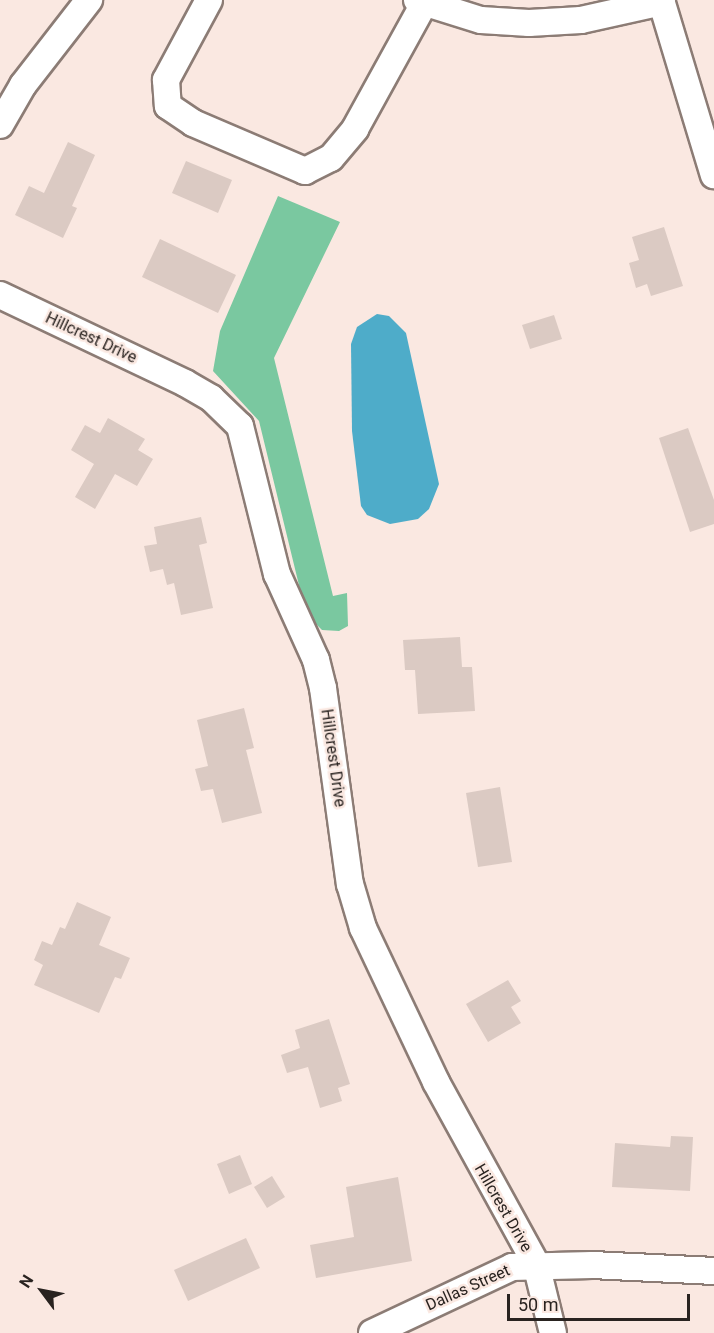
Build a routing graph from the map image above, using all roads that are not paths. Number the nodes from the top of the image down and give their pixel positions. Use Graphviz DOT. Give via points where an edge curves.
graph roads {
  1 [pos="88,0"];
  2 [pos="209,0"];
  3 [pos="423,1"];
  4 [pos="662,1"];
  5 [pos="0,125"];
  6 [pos="714,175"];
  7 [pos="0,295"];
  8 [pos="536,1264"];
  9 [pos="714,1271"];
  10 [pos="372,1333"];
  11 [pos="553,1333"];
  1 -- 5 [label="street" via="23,85"];
  2 -- 3 [label="street" via="166,80 168,106 193,123 305,171 331,158 355,129"];
  3 -- 4 [label="street" via="481,20 529,24 581,20"];
  4 -- 6 [label="street"];
  7 -- 8 [label="street, Hillcrest Drive" via="186,383 211,398 240,426 277,574 316,660 323,688 350,884 363,928 436,1082"];
  8 -- 9 [label="street, Dallas Street"];
  8 -- 10 [label="street, Dallas Street" via="512,1267"];
  8 -- 11 [label="street, Hillcrest Drive"];
}
